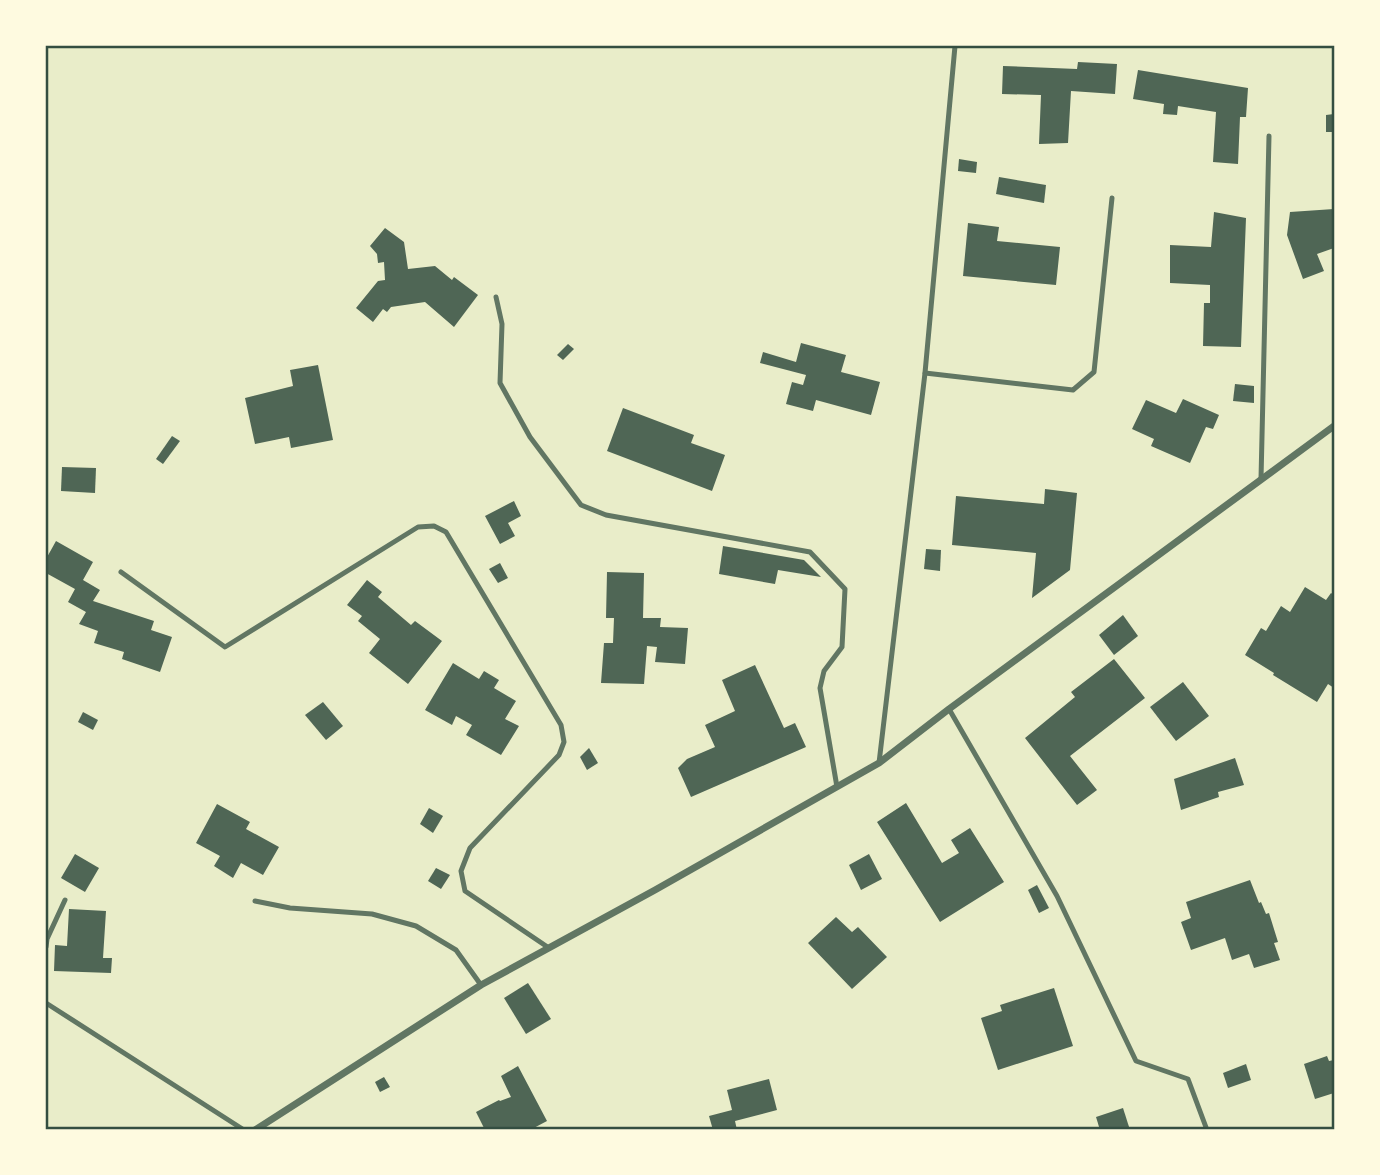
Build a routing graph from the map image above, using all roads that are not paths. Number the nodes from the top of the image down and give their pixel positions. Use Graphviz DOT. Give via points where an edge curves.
graph roads {
  1 [pos="955,46"];
  2 [pos="1269,136"];
  3 [pos="1112,198"];
  4 [pos="496,297"];
  5 [pos="925,373"];
  6 [pos="1335,426"];
  7 [pos="1261,480"];
  8 [pos="121,572"];
  9 [pos="949,709"];
  10 [pos="879,763"];
  11 [pos="837,788"];
  12 [pos="65,900"];
  13 [pos="256,901"];
  14 [pos="46,947"];
  15 [pos="549,948"];
  16 [pos="481,985"];
  17 [pos="46,1003"];
  18 [pos="244,1129"];
  19 [pos="255,1129"];
  20 [pos="1207,1129"];
  1 -- 5 [label="lane"];
  2 -- 7 [label="lane"];
  3 -- 5 [label="lane" via="1094,372 1073,390"];
  4 -- 11 [label="lane" via="502,324 500,383 530,437 580,505 606,515 810,552 845,589 842,647 824,671 820,688"];
  5 -- 10 [label="lane"];
  6 -- 7 [label="street"];
  7 -- 9 [label="street"];
  8 -- 15 [label="lane" via="225,647 418,527 434,526 446,532 561,725 564,742 559,755 470,848 461,871 465,891"];
  9 -- 10 [label="street"];
  9 -- 20 [label="lane" via="1057,896 1136,1061 1188,1079"];
  10 -- 11 [label="street"];
  11 -- 15 [label="street"];
  12 -- 14 [label="lane"];
  13 -- 16 [label="lane" via="372,914 416,926 456,950"];
  15 -- 16 [label="street"];
  16 -- 19 [label="street"];
  17 -- 18 [label="lane"];
}
